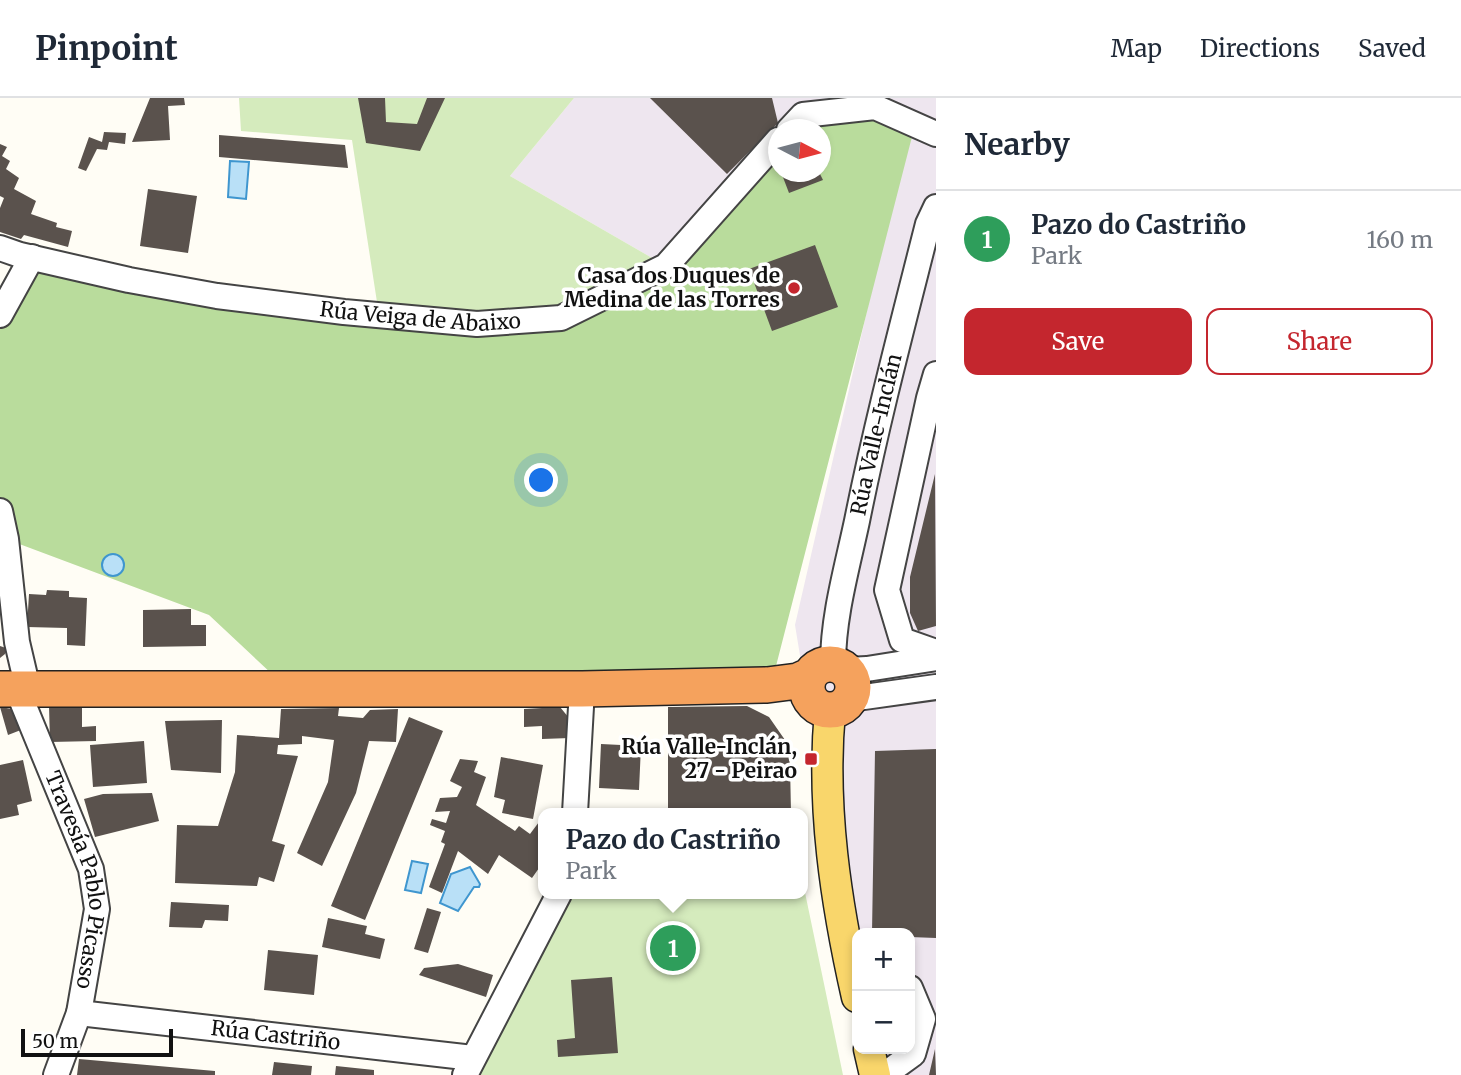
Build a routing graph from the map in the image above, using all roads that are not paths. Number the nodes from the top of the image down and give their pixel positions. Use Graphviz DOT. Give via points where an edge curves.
graph roads {
  1 [pos="799,119"];
  2 [pos="936,134"];
  3 [pos="768,152"];
  4 [pos="936,206"];
  5 [pos="0,248"];
  6 [pos="32,257"];
  7 [pos="0,315"];
  8 [pos="936,374"];
  9 [pos="0,511"];
  10 [pos="936,652"];
  11 [pos="936,658"];
  12 [pos="830,687"];
  13 [pos="936,687"];
  14 [pos="15,689"];
  15 [pos="582,689"];
  16 [pos="575,808"];
  17 [pos="556,899"];
  18 [pos="852,955"];
  19 [pos="911,991"];
  20 [pos="79,1013"];
  21 [pos="870,1054"];
  22 [pos="469,1066"];
  23 [pos="56,1075"];
  24 [pos="875,1075"];
  25 [pos="884,1075"];
  1 -- 2 [label="street" via="875,107"];
  3 -- 6 [label="street, Rúa Veiga de Abaixo" via="666,265 561,318 477,324 344,312 217,296"];
  4 -- 12 [label="street, Rúa Valle-Inclán" via="861,502 835,628"];
  5 -- 6 [label="street, Rúa Veiga de Abaixo"];
  6 -- 7 [label="street"];
  8 -- 10 [label="street" via="887,590 902,640"];
  9 -- 14 [label="street, Travesía Pablo Picasso" via="17,642"];
  11 -- 12 [label="street" via="867,669"];
  12 -- 13 [label="street"];
  12 -- 15 [label="highway" via="788,683"];
  12 -- 18 [label="main road, Rúa Valle-Inclán" via="826,751 832,853"];
  14 -- 15 [label="highway"];
  14 -- 20 [label="street, Travesía Pablo Picasso" via="90,869 97,909"];
  15 -- 16 [label="street"];
  17 -- 22 [label="street"];
  19 -- 25 [label="street" via="923,1019 913,1054"];
  20 -- 22 [label="street, Rúa Castriño"];
  20 -- 23 [label="street, Travesía Pablo Picasso"];
  21 -- 24 [label="main road"];
}
